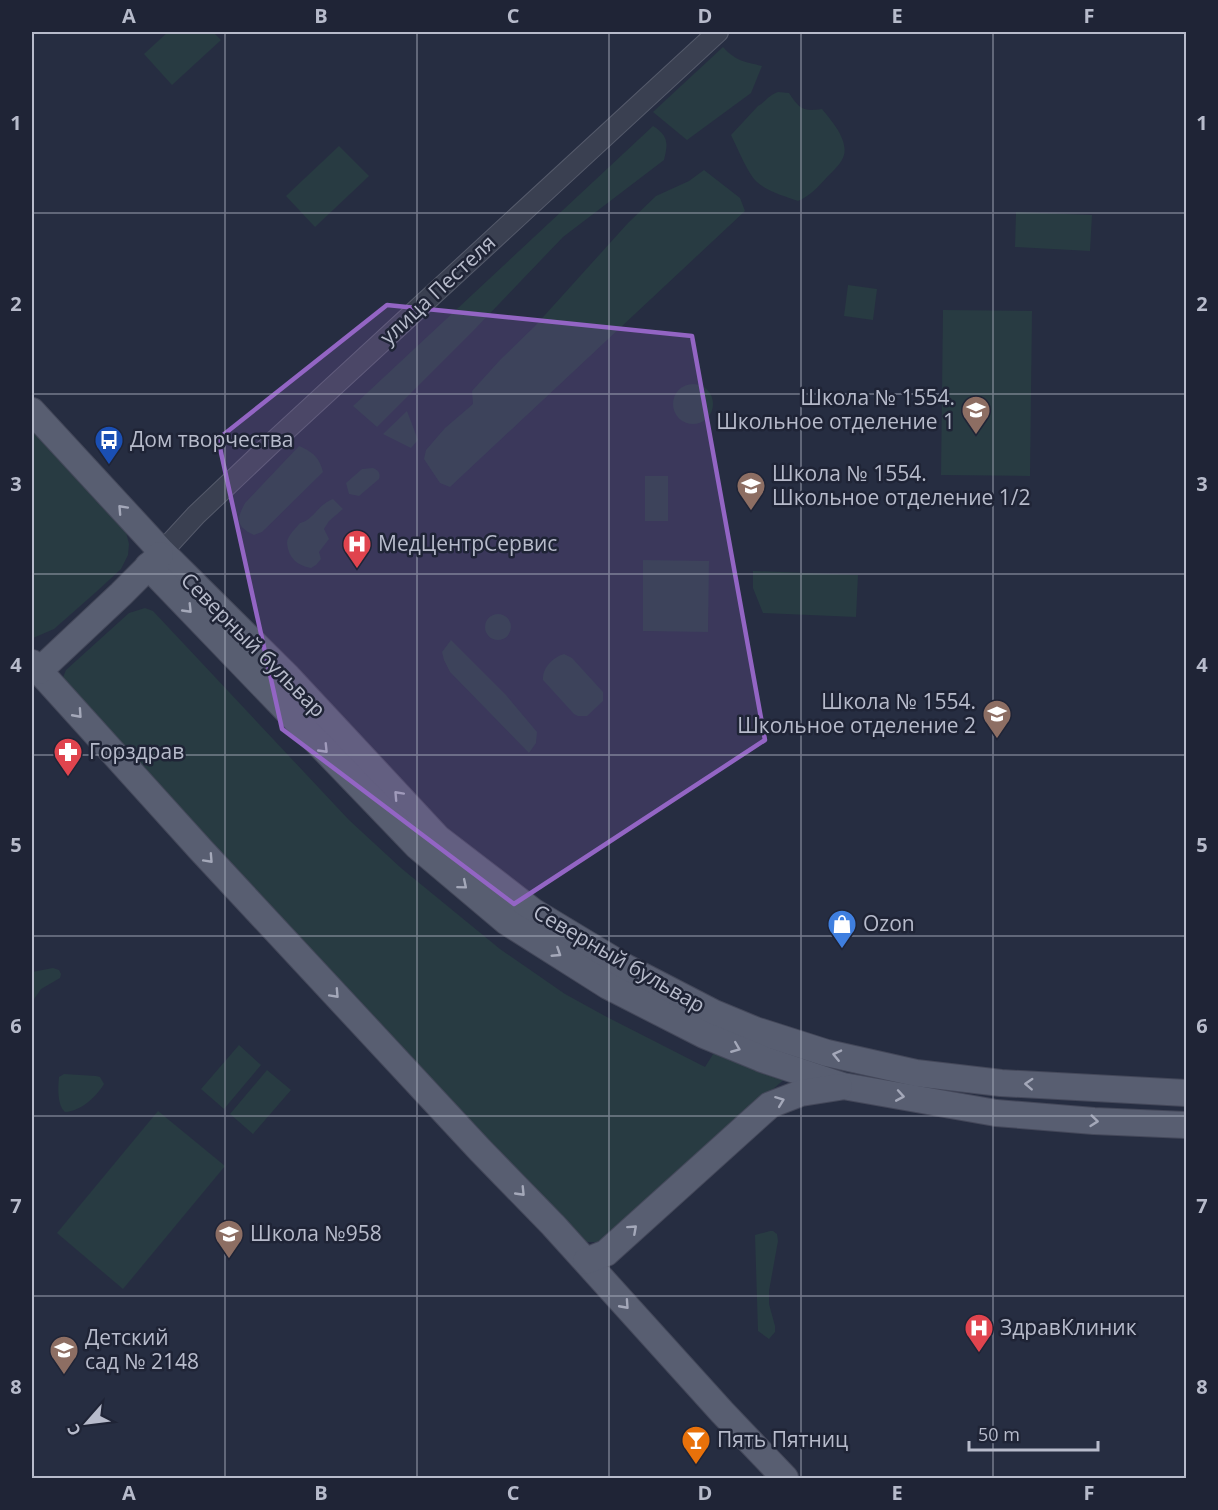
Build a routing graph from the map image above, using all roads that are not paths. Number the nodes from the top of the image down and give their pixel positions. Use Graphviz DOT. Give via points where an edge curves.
graph roads {
  1 [pos="718,32"];
  2 [pos="32,411"];
  3 [pos="155,559"];
  4 [pos="34,671"];
  5 [pos="843,1086"];
  6 [pos="1186,1093"];
  7 [pos="1186,1125"];
  8 [pos="586,1262"];
  9 [pos="785,1479"];
  1 -- 3 [label="street, улица Пестеля" via="246,468"];
  3 -- 2 [label="main road, Северный бульвар, one-way"];
  3 -- 4 [label="main road"];
  3 -- 5 [label="main road, Северный бульвар, one-way" via="417,846 507,922 608,986 704,1035"];
  6 -- 3 [label="main road, Северный бульвар, one-way" via="1002,1083 916,1073 827,1053 755,1030 625,967 534,912 438,838 288,677"];
  4 -- 8 [label="main road, one-way"];
  5 -- 7 [label="main road, Северный бульвар, one-way" via="996,1113"];
  8 -- 5 [label="main road, one-way" via="606,1253 770,1105 801,1093"];
  8 -- 9 [label="main road, one-way"];
}
